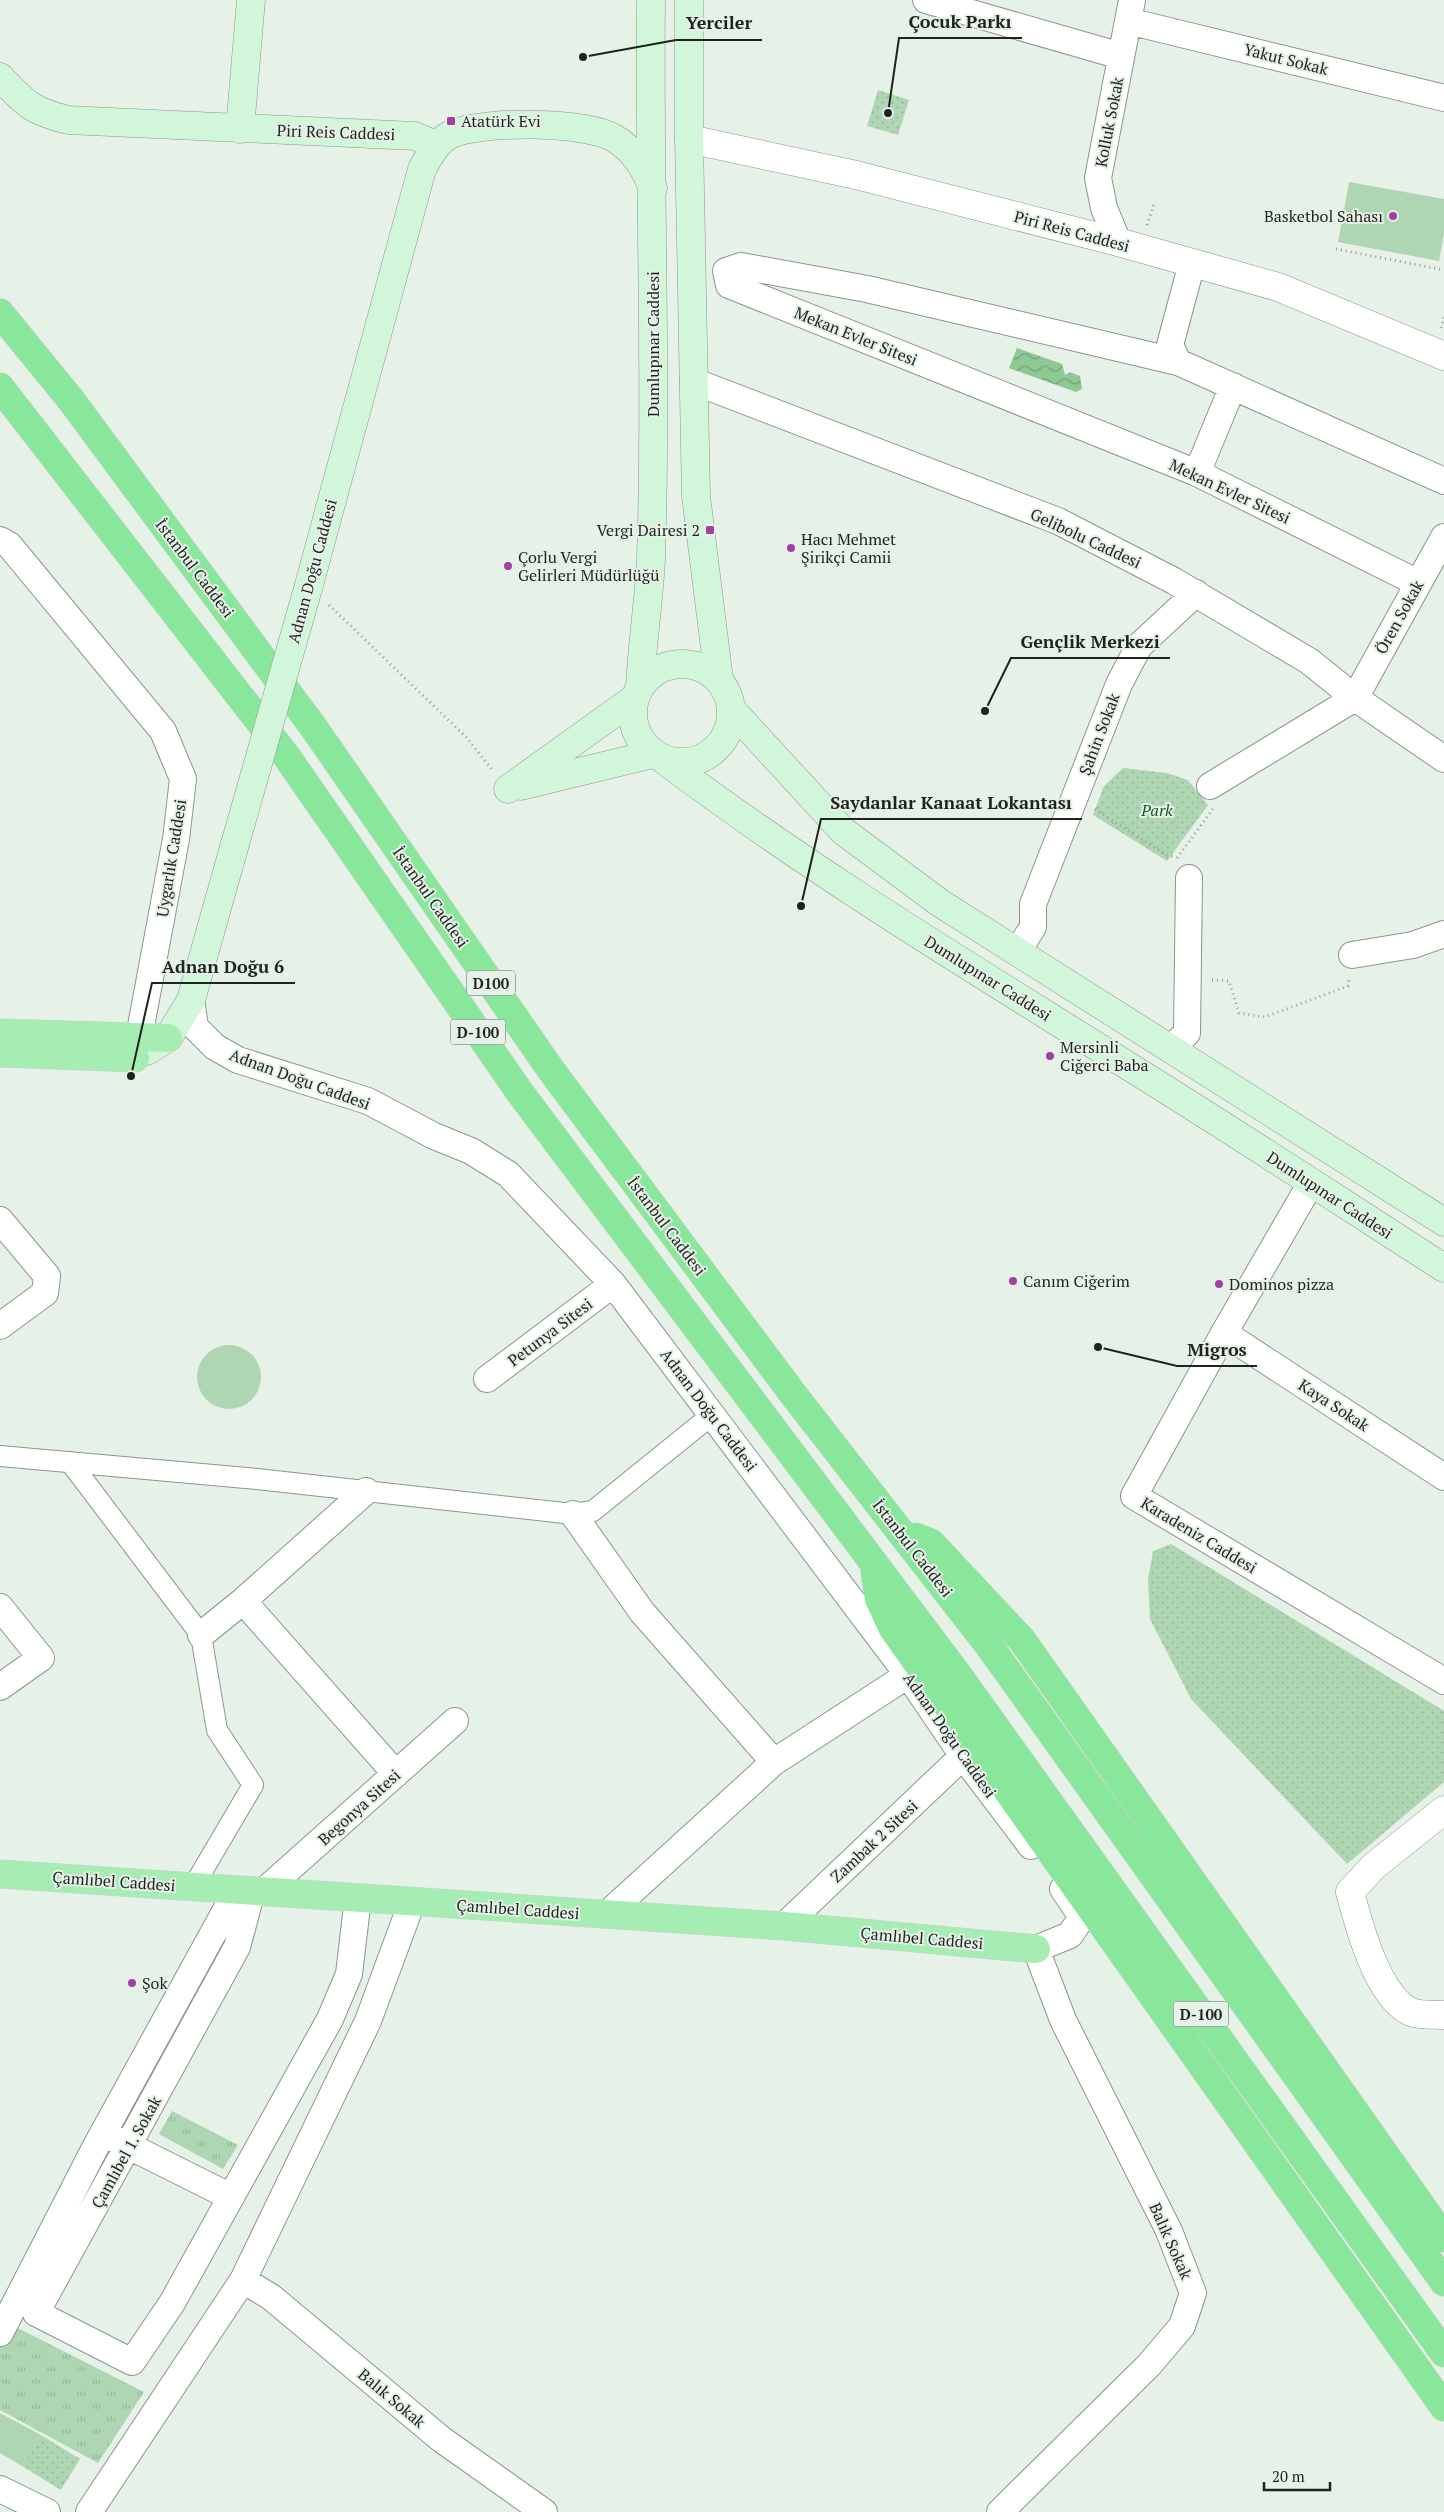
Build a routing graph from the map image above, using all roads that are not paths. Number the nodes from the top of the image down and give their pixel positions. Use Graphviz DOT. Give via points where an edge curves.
graph roads {
  1 [pos="251,0"];
  2 [pos="651,0"];
  3 [pos="689,0"];
  4 [pos="926,0"];
  5 [pos="1130,10"];
  6 [pos="1122,56"];
  7 [pos="0,77"];
  8 [pos="1444,98"];
  9 [pos="650,106"];
  10 [pos="240,128"];
  11 [pos="598,131"];
  12 [pos="689,138"];
  13 [pos="436,145"];
  14 [pos="653,188"];
  15 [pos="1118,242"];
  16 [pos="1192,263"];
  17 [pos="0,313"];
  18 [pos="1444,356"];
  19 [pos="1178,362"];
  20 [pos="694,381"];
  21 [pos="1233,386"];
  22 [pos="0,388"];
  23 [pos="1197,473"];
  24 [pos="1444,481"];
  25 [pos="1444,537"];
  26 [pos="0,540"];
  27 [pos="1418,583"];
  28 [pos="1196,593"];
  29 [pos="719,680"];
  30 [pos="637,692"];
  31 [pos="1355,698"];
  32 [pos="732,710"];
  33 [pos="659,757"];
  34 [pos="1444,759"];
  35 [pos="1210,786"];
  36 [pos="1183,867"];
  37 [pos="1444,934"];
  38 [pos="1017,952"];
  39 [pos="1352,955"];
  40 [pos="191,1000"];
  41 [pos="0,1034"];
  42 [pos="137,1047"];
  43 [pos="1170,1049"];
  44 [pos="0,1053"];
  45 [pos="1311,1183"];
  46 [pos="0,1220"];
  47 [pos="1444,1222"];
  48 [pos="1444,1268"];
  49 [pos="613,1284"];
  50 [pos="0,1326"];
  51 [pos="1224,1332"];
  52 [pos="487,1379"];
  53 [pos="713,1414"];
  54 [pos="0,1456"];
  55 [pos="70,1462"];
  56 [pos="1444,1477"];
  57 [pos="366,1491"];
  58 [pos="574,1514"];
  59 [pos="898,1530"];
  60 [pos="874,1563"];
  61 [pos="243,1601"];
  62 [pos="0,1607"];
  63 [pos="200,1635"];
  64 [pos="990,1647"];
  65 [pos="908,1674"];
  66 [pos="1444,1681"];
  67 [pos="0,1687"];
  68 [pos="455,1721"];
  69 [pos="963,1756"];
  70 [pos="774,1762"];
  71 [pos="396,1774"];
  72 [pos="1444,1810"];
  73 [pos="0,1874"];
  74 [pos="193,1887"];
  75 [pos="251,1891"];
  76 [pos="358,1898"];
  77 [pos="412,1902"];
  78 [pos="607,1914"];
  79 [pos="784,1926"];
  80 [pos="1036,1948"];
  81 [pos="1444,2015"];
  82 [pos="103,2133"];
  83 [pos="129,2146"];
  84 [pos="231,2197"];
  85 [pos="1444,2238"];
  86 [pos="244,2280"];
  87 [pos="1444,2282"];
  88 [pos="0,2333"];
  89 [pos="1444,2353"];
  90 [pos="1444,2407"];
  91 [pos="0,2488"];
  92 [pos="47,2512"];
  93 [pos="89,2512"];
  94 [pos="544,2512"];
  95 [pos="1000,2512"];
  1 -- 10 [label="main road"];
  2 -- 9 [label="main road, Dumlupınar Caddesi"];
  3 -- 12 [label="main road"];
  4 -- 6 [label="street"];
  5 -- 6 [label="street, Kolluk Sokak"];
  5 -- 8 [label="street, Yakut Sokak"];
  6 -- 15 [label="street, Kolluk Sokak" via="1098,178 1104,208"];
  7 -- 10 [label="main road, Piri Reis Caddesi" via="22,101 42,113 68,120"];
  9 -- 11 [label="main road" via="634,123"];
  9 -- 14 [label="main road, Dumlupınar Caddesi"];
  10 -- 13 [label="main road, Piri Reis Caddesi" via="415,136"];
  11 -- 13 [label="main road" via="529,124 491,127 454,133"];
  11 -- 14 [label="main road" via="614,138 636,156"];
  12 -- 15 [label="street, Piri Reis Caddesi" via="856,175"];
  12 -- 20 [label="main road"];
  13 -- 40 [label="main road, Adnan Doğu Caddesi, bridge" via="422,169"];
  14 -- 30 [label="main road, Dumlupınar Caddesi" via="651,561"];
  15 -- 16 [label="street, Piri Reis Caddesi"];
  16 -- 18 [label="street, Piri Reis Caddesi" via="1278,287"];
  16 -- 19 [label="street" via="1170,345"];
  17 -- 59 [label="highway, İstanbul Caddesi / D100" via="71,400 314,728 550,1070"];
  19 -- 21 [label="street"];
  19 -- 23 [label="street, Mekan Evler Sitesi" via="867,289 741,266 726,271 729,285"];
  20 -- 28 [label="street, Gelibolu Caddesi" via="1058,522"];
  20 -- 29 [label="main road" via="696,496"];
  21 -- 23 [label="street"];
  21 -- 24 [label="street"];
  22 -- 60 [label="highway, D-100" via="287,757 521,1094"];
  23 -- 27 [label="street, Mekan Evler Sitesi"];
  25 -- 27 [label="street, Ören Sokak"];
  26 -- 42 [label="street, Uygarlık Caddesi" via="15,552 163,731 182,779 176,839"];
  27 -- 31 [label="street, Ören Sokak"];
  28 -- 31 [label="street, Gelibolu Caddesi" via="1309,661"];
  28 -- 38 [label="street, Şahin Sokak" via="1139,646 1118,684 1033,904 1033,927"];
  29 -- 30 [label="main road" via="693,665 678,664 656,671"];
  29 -- 32 [label="main road" via="728,694"];
  30 -- 33 [label="main road" via="633,723 644,745"];
  30 -- 33 [label="main road" via="508,789"];
  31 -- 34 [label="street, Gelibolu Caddesi"];
  31 -- 35 [label="street"];
  32 -- 33 [label="main road" via="730,726 712,753 681,763"];
  32 -- 38 [label="main road" via="843,831 940,903"];
  33 -- 45 [label="main road, Dumlupınar Caddesi" via="855,894"];
  36 -- 43 [label="street" via="1189,978 1187,1033"];
  37 -- 39 [label="street" via="1413,946"];
  38 -- 43 [label="main road"];
  40 -- 42 [label="main road, Adnan Doğu Caddesi" via="168,1038"];
  40 -- 49 [label="street, Adnan Doğu Caddesi" via="194,1028 238,1060 368,1101 470,1151 508,1174"];
  41 -- 42 [label="main road"];
  42 -- 44 [label="main road"];
  43 -- 47 [label="main road"];
  45 -- 48 [label="main road, Dumlupınar Caddesi"];
  45 -- 51 [label="street, Karadeniz Caddesi"];
  46 -- 50 [label="street" via="47,1276 45,1293"];
  49 -- 52 [label="street, Petunya Sitesi"];
  49 -- 53 [label="street, Adnan Doğu Caddesi"];
  51 -- 56 [label="street, Kaya Sokak"];
  51 -- 66 [label="street, Karadeniz Caddesi" via="1134,1496"];
  53 -- 58 [label="street" via="593,1511"];
  53 -- 65 [label="street, Adnan Doğu Caddesi"];
  54 -- 55 [label="street"];
  55 -- 57 [label="street"];
  55 -- 63 [label="street"];
  57 -- 58 [label="street"];
  57 -- 61 [label="street"];
  58 -- 70 [label="street" via="642,1612"];
  59 -- 64 [label="highway, İstanbul Caddesi / D100"];
  59 -- 85 [label="highway" via="931,1544 1022,1640"];
  60 -- 89 [label="highway, D-100" via="958,1675"];
  60 -- 90 [label="highway" via="879,1599 893,1629"];
  61 -- 63 [label="street"];
  61 -- 71 [label="street"];
  62 -- 67 [label="street" via="41,1658"];
  63 -- 74 [label="street" via="217,1730 253,1785"];
  64 -- 87 [label="highway, D-100"];
  65 -- 69 [label="street, Adnan Doğu Caddesi"];
  65 -- 70 [label="street"];
  68 -- 71 [label="street, Begonya Sitesi"];
  69 -- 79 [label="street, Zambak 2 Sitesi"];
  69 -- 80 [label="street, Adnan Doğu Caddesi" via="1072,1900 1082,1918 1070,1935"];
  70 -- 78 [label="street"];
  71 -- 75 [label="street, Begonya Sitesi"];
  72 -- 81 [label="street" via="1374,1866 1350,1892 1361,1934 1387,1993 1410,2012"];
  73 -- 74 [label="main road, Çamlıbel Caddesi"];
  74 -- 75 [label="main road, Çamlıbel Caddesi"];
  75 -- 76 [label="main road, Çamlıbel Caddesi"];
  75 -- 82 [label="street"];
  75 -- 83 [label="street, Çamlıbel 1. Sokak" via="237,1947"];
  76 -- 77 [label="main road, Çamlıbel Caddesi"];
  76 -- 84 [label="street" via="349,1974 330,2019"];
  77 -- 78 [label="main road, Çamlıbel Caddesi"];
  77 -- 86 [label="street" via="368,2021"];
  78 -- 79 [label="main road, Çamlıbel Caddesi"];
  79 -- 80 [label="main road, Çamlıbel Caddesi"];
  80 -- 95 [label="street, Balık Sokak" via="1063,2020 1168,2231 1193,2293 1182,2326 1149,2365"];
  82 -- 83 [label="street"];
  82 -- 88 [label="street"];
  83 -- 84 [label="street"];
  83 -- 84 [label="street, Çamlıbel 1. Sokak" via="36,2313 132,2362 172,2303"];
  86 -- 93 [label="street"];
  86 -- 94 [label="street, Balık Sokak" via="271,2297 441,2440"];
  91 -- 92 [label="street"];
}
